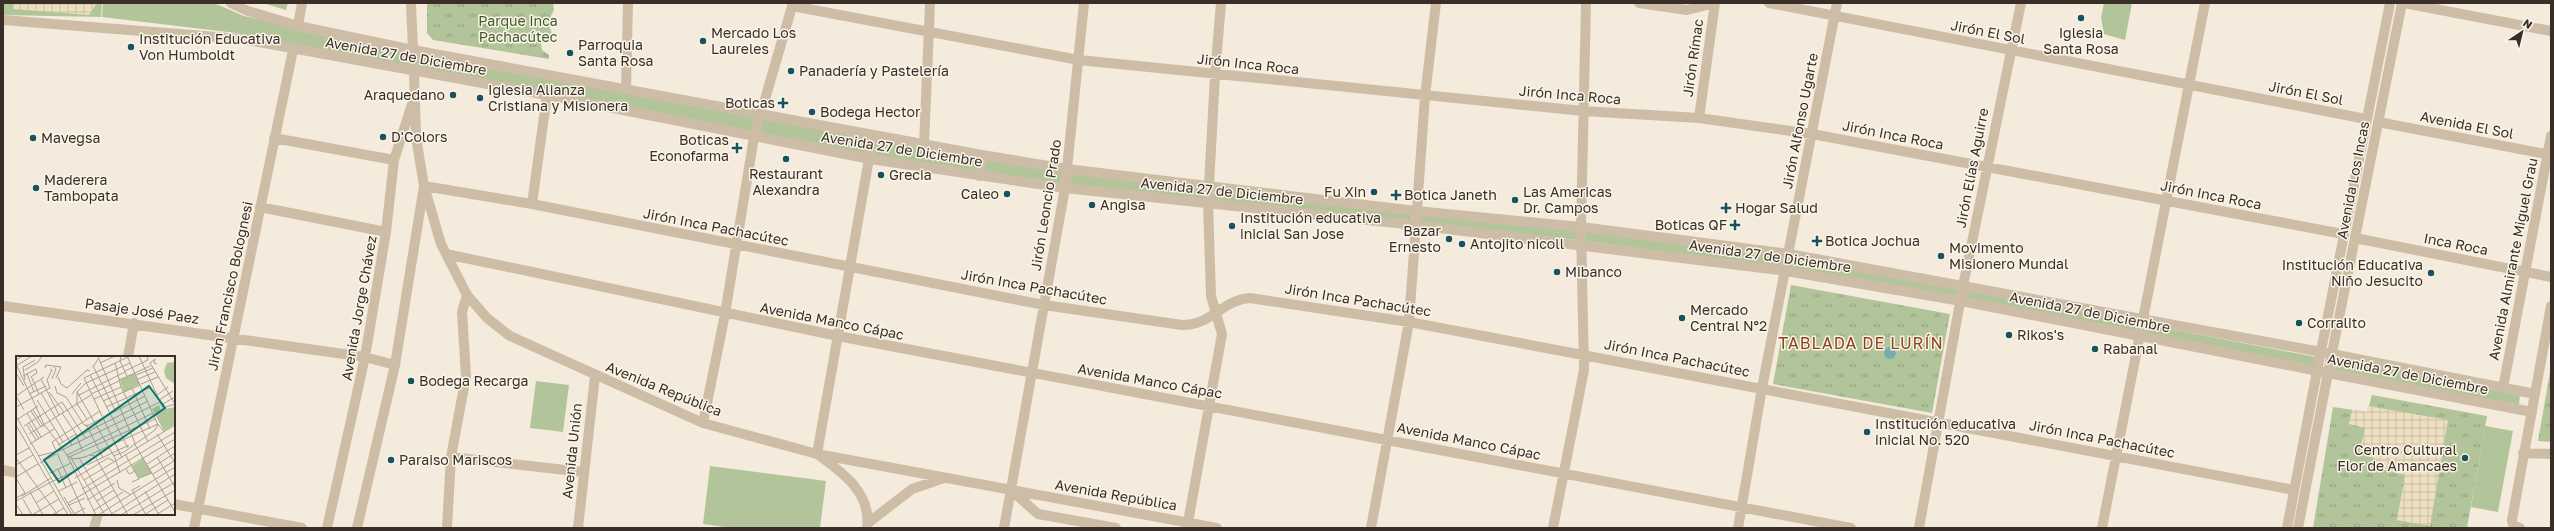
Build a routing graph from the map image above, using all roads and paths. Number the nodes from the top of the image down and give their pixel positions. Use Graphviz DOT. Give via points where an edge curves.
graph roads {
  1 [pos="230,3"];
  2 [pos="302,3"];
  3 [pos="411,3"];
  4 [pos="628,3"];
  5 [pos="930,3"];
  6 [pos="1084,3"];
  7 [pos="1221,3"];
  8 [pos="1436,3"];
  9 [pos="1586,3"];
  10 [pos="1639,3"];
  11 [pos="1715,3"];
  12 [pos="1769,3"];
  13 [pos="1838,3"];
  14 [pos="2020,3"];
  15 [pos="2205,3"];
  16 [pos="2390,3"];
  17 [pos="2403,3"];
  18 [pos="793,5"];
  19 [pos="1835,17"];
  20 [pos="3,20"];
  21 [pos="298,26"];
  22 [pos="2551,31"];
  23 [pos="930,32"];
  24 [pos="293,50"];
  25 [pos="413,50"];
  26 [pos="2010,51"];
  27 [pos="1079,60"];
  28 [pos="414,72"];
  29 [pos="1215,75"];
  30 [pos="2189,84"];
  31 [pos="626,89"];
  32 [pos="415,93"];
  33 [pos="547,96"];
  34 [pos="1425,96"];
  35 [pos="1583,111"];
  36 [pos="760,115"];
  37 [pos="1699,118"];
  38 [pos="2366,119"];
  39 [pos="2378,122"];
  40 [pos="1812,134"];
  41 [pos="873,136"];
  42 [pos="2551,136"];
  43 [pos="754,137"];
  44 [pos="274,138"];
  45 [pos="924,145"];
  46 [pos="2549,155"];
  47 [pos="982,156"];
  48 [pos="870,159"];
  49 [pos="394,160"];
  50 [pos="1987,167"];
  51 [pos="1067,169"];
  52 [pos="979,176"];
  53 [pos="424,186"];
  54 [pos="1210,186"];
  55 [pos="1065,188"];
  56 [pos="2166,200"];
  57 [pos="532,204"];
  58 [pos="1208,204"];
  59 [pos="260,207"];
  60 [pos="1416,211"];
  61 [pos="1415,225"];
  62 [pos="1581,227"];
  63 [pos="386,232"];
  64 [pos="2343,234"];
  65 [pos="2355,238"];
  66 [pos="1581,244"];
  67 [pos="736,245"];
  68 [pos="446,254"];
  69 [pos="1789,254"];
  70 [pos="850,267"];
  71 [pos="1786,271"];
  72 [pos="2525,272"];
  73 [pos="2551,277"];
  74 [pos="1963,286"];
  75 [pos="467,296"];
  76 [pos="1961,301"];
  77 [pos="1044,305"];
  78 [pos="3,306"];
  79 [pos="2551,306"];
  80 [pos="725,314"];
  81 [pos="1216,314"];
  82 [pos="2142,320"];
  83 [pos="1409,322"];
  84 [pos="134,323"];
  85 [pos="2138,335"];
  86 [pos="838,336"];
  87 [pos="233,338"];
  88 [pos="2548,341"];
  89 [pos="2320,352"];
  90 [pos="2332,354"];
  91 [pos="1585,355"];
  92 [pos="128,356"];
  93 [pos="365,357"];
  94 [pos="395,365"];
  95 [pos="2317,371"];
  96 [pos="2328,373"];
  97 [pos="1031,374"];
  98 [pos="595,376"];
  99 [pos="1762,388"];
  100 [pos="2503,388"];
  101 [pos="2535,394"];
  102 [pos="1209,406"];
  103 [pos="2532,412"];
  104 [pos="1939,422"];
  105 [pos="703,423"];
  106 [pos="1389,440"];
  107 [pos="2523,453"];
  108 [pos="817,454"];
  109 [pos="2551,454"];
  110 [pos="2116,456"];
  111 [pos="450,457"];
  112 [pos="3,470"];
  113 [pos="583,472"];
  114 [pos="16,473"];
  115 [pos="1564,474"];
  116 [pos="944,478"];
  117 [pos="1010,490"];
  118 [pos="2294,490"];
  119 [pos="175,504"];
  120 [pos="198,508"];
  121 [pos="1742,508"];
  122 [pos="98,515"];
  123 [pos="867,525"];
  124 [pos="1187,525"];
  125 [pos="94,528"];
  126 [pos="194,528"];
  127 [pos="302,528"];
  128 [pos="327,528"];
  129 [pos="357,528"];
  130 [pos="446,528"];
  131 [pos="578,528"];
  132 [pos="1004,528"];
  133 [pos="1116,528"];
  134 [pos="1216,528"];
  135 [pos="1371,528"];
  136 [pos="1553,528"];
  137 [pos="1738,528"];
  138 [pos="1851,528"];
  139 [pos="1919,528"];
  140 [pos="2102,528"];
  141 [pos="2287,528"];
  142 [pos="2298,528"];
  143 [pos="2518,528"];
  1 -- 21 [label="street, Avenida 27 de Diciembre"];
  2 -- 21 [label="street"];
  3 -- 25 [label="street, Avenida Jorge Chávez"];
  4 -- 31 [label="street"];
  5 -- 23 [label="street"];
  6 -- 27 [label="street, Jirón Leoncio Prado"];
  7 -- 29 [label="street"];
  8 -- 34 [label="street"];
  9 -- 35 [label="street"];
  10 -- 11 [label="street" via="1687,10"];
  11 -- 37 [label="street, Jirón Rímac"];
  12 -- 19 [label="street, Jirón El Sol"];
  13 -- 19 [label="street, Jirón Alfonso Ugarte"];
  14 -- 26 [label="street, Jirón Elías Aguirre"];
  15 -- 30 [label="street"];
  16 -- 38 [label="street, Avenida Los Incas"];
  17 -- 22 [label="street"];
  17 -- 39 [label="street, Avenida Los Incas"];
  18 -- 23 [label="street, Jirón Inca Roca"];
  18 -- 36 [label="street"];
  19 -- 26 [label="street, Jirón El Sol"];
  19 -- 40 [label="street, Jirón Alfonso Ugarte"];
  20 -- 24 [label="street, Avenida 27 de Diciembre" via="242,39"];
  21 -- 25 [label="street, Avenida 27 de Diciembre"];
  23 -- 27 [label="street, Jirón Inca Roca"];
  23 -- 45 [label="street"];
  24 -- 28 [label="street, Avenida 27 de Diciembre"];
  24 -- 44 [label="street, Jirón Francisco Bolognesi"];
  25 -- 28 [label="street, Avenida Jorge Chávez"];
  25 -- 31 [label="street, Avenida 27 de Diciembre"];
  26 -- 30 [label="street, Jirón El Sol"];
  26 -- 50 [label="street, Jirón Elías Aguirre"];
  27 -- 29 [label="street, Jirón Inca Roca"];
  27 -- 51 [label="street, Jirón Leoncio Prado"];
  28 -- 32 [label="street, Avenida Jorge Chávez"];
  28 -- 33 [label="street, Avenida 27 de Diciembre"];
  29 -- 34 [label="street, Jirón Inca Roca"];
  29 -- 54 [label="street"];
  30 -- 38 [label="street, Jirón El Sol"];
  30 -- 56 [label="street"];
  31 -- 36 [label="street, Avenida 27 de Diciembre"];
  32 -- 49 [label="street, Avenida Jorge Chávez"];
  32 -- 53 [label="street, Avenida Jorge Chávez" via="416,137"];
  33 -- 43 [label="street, Avenida 27 de Diciembre"];
  33 -- 57 [label="street"];
  34 -- 35 [label="street, Jirón Inca Roca"];
  34 -- 60 [label="street"];
  35 -- 37 [label="street, Jirón Inca Roca"];
  35 -- 62 [label="street"];
  36 -- 41 [label="street, Avenida 27 de Diciembre"];
  36 -- 43 [label="street"];
  37 -- 40 [label="street, Jirón Inca Roca"];
  38 -- 64 [label="street, Avenida Los Incas"];
  39 -- 46 [label="street, Avenida El Sol"];
  39 -- 65 [label="street, Avenida Los Incas"];
  40 -- 50 [label="street, Jirón Inca Roca"];
  40 -- 69 [label="street, Jirón Alfonso Ugarte"];
  41 -- 45 [label="street, Avenida 27 de Diciembre"];
  41 -- 48 [label="street"];
  42 -- 46 [label="street, Avenida Almirante Miguel Grau"];
  43 -- 48 [label="street, Avenida 27 de Diciembre"];
  43 -- 67 [label="street"];
  44 -- 49 [label="street"];
  44 -- 59 [label="street, Jirón Francisco Bolognesi"];
  45 -- 47 [label="street, Avenida 27 de Diciembre"];
  46 -- 72 [label="street, Avenida Almirante Miguel Grau"];
  47 -- 51 [label="street, Avenida 27 de Diciembre"];
  47 -- 52 [label="street"];
  48 -- 52 [label="street, Avenida 27 de Diciembre"];
  48 -- 70 [label="street"];
  49 -- 63 [label="street, Avenida Jorge Chávez"];
  50 -- 56 [label="street, Jirón Inca Roca"];
  50 -- 74 [label="street, Jirón Elías Aguirre"];
  51 -- 54 [label="street, Avenida 27 de Diciembre"];
  51 -- 55 [label="street, Jirón Leoncio Prado"];
  52 -- 55 [label="street, Avenida 27 de Diciembre"];
  53 -- 57 [label="street, Jirón Inca Pachacútec"];
  53 -- 68 [label="street, Avenida República" via="432,219"];
  53 -- 94 [label="street, Avenida Jorge Chávez"];
  54 -- 58 [label="street"];
  54 -- 60 [label="street, Avenida 27 de Diciembre"];
  55 -- 58 [label="street, Avenida 27 de Diciembre"];
  55 -- 77 [label="street, Jirón Leoncio Prado"];
  56 -- 64 [label="street, Jirón Inca Roca"];
  56 -- 82 [label="street"];
  57 -- 67 [label="street, Jirón Inca Pachacútec"];
  58 -- 61 [label="street, Avenida 27 de Diciembre"];
  58 -- 81 [label="street" via="1210,287"];
  59 -- 63 [label="street"];
  59 -- 87 [label="street, Jirón Francisco Bolognesi"];
  60 -- 61 [label="street"];
  60 -- 62 [label="street, Avenida 27 de Diciembre"];
  61 -- 66 [label="street, Avenida 27 de Diciembre"];
  61 -- 83 [label="street"];
  62 -- 66 [label="street"];
  62 -- 69 [label="street, Avenida 27 de Diciembre"];
  63 -- 93 [label="street, Avenida Jorge Chávez"];
  64 -- 89 [label="street, Avenida Los Incas"];
  65 -- 72 [label="street, Inca Roca"];
  65 -- 90 [label="street, Avenida Los Incas"];
  66 -- 71 [label="street, Avenida 27 de Diciembre"];
  66 -- 91 [label="street"];
  67 -- 70 [label="street, Jirón Inca Pachacútec"];
  67 -- 80 [label="street"];
  68 -- 75 [label="street, Avenida República"];
  68 -- 80 [label="street, Avenida Manco Cápac"];
  69 -- 71 [label="street, Jirón Alfonso Ugarte"];
  69 -- 74 [label="street, Avenida 27 de Diciembre"];
  70 -- 77 [label="street, Jirón Inca Pachacútec"];
  70 -- 86 [label="street"];
  71 -- 76 [label="street, Avenida 27 de Diciembre"];
  71 -- 99 [label="street, Jirón Alfonso Ugarte"];
  72 -- 73 [label="street, Inca Roca"];
  72 -- 100 [label="street, Avenida Almirante Miguel Grau"];
  74 -- 76 [label="street, Jirón Elías Aguirre"];
  74 -- 82 [label="street, Avenida 27 de Diciembre"];
  75 -- 98 [label="street, Avenida República" via="487,318 510,336"];
  75 -- 111 [label="street" via="462,312 466,376"];
  76 -- 85 [label="street, Avenida 27 de Diciembre"];
  76 -- 104 [label="street, Jirón Elías Aguirre"];
  77 -- 81 [label="street, Jirón Inca Pachacútec" via="1182,325 1202,323"];
  77 -- 97 [label="street, Jirón Leoncio Prado"];
  78 -- 84 [label="street, Pasaje José Paez"];
  79 -- 88 [label="street"];
  80 -- 86 [label="street, Avenida Manco Cápac"];
  80 -- 105 [label="street"];
  81 -- 83 [label="street, Jirón Inca Pachacútec" via="1234,300 1250,298"];
  81 -- 102 [label="street" via="1222,334"];
  82 -- 85 [label="street"];
  82 -- 89 [label="street, Avenida 27 de Diciembre"];
  83 -- 91 [label="street, Jirón Inca Pachacútec"];
  83 -- 106 [label="street"];
  84 -- 87 [label="street, Pasaje José Paez"];
  84 -- 92 [label="street"];
  85 -- 95 [label="street, Avenida 27 de Diciembre"];
  85 -- 110 [label="street"];
  86 -- 97 [label="street, Avenida Manco Cápac"];
  86 -- 108 [label="street"];
  87 -- 93 [label="street, Pasaje José Paez"];
  87 -- 120 [label="street, Jirón Francisco Bolognesi"];
  88 -- 101 [label="street"];
  89 -- 90 [label="street, Avenida 27 de Diciembre"];
  89 -- 95 [label="street, Avenida Los Incas"];
  90 -- 96 [label="street, Avenida Los Incas"];
  90 -- 100 [label="street, Avenida 27 de Diciembre"];
  91 -- 99 [label="street, Jirón Inca Pachacútec"];
  91 -- 115 [label="street"];
  93 -- 94 [label="street, Pasaje José Paez"];
  93 -- 128 [label="street, Avenida Jorge Chávez"];
  94 -- 129 [label="street, Avenida Jorge Chávez"];
  95 -- 96 [label="street, Avenida 27 de Diciembre"];
  95 -- 118 [label="street, Avenida Los Incas"];
  96 -- 103 [label="street, Avenida 27 de Diciembre"];
  96 -- 142 [label="street, Avenida Los Incas"];
  97 -- 102 [label="street, Avenida Manco Cápac"];
  97 -- 117 [label="street, Jirón Leoncio Prado"];
  98 -- 105 [label="street, Avenida República"];
  98 -- 113 [label="street, Avenida Unión"];
  99 -- 104 [label="street, Jirón Inca Pachacútec"];
  99 -- 121 [label="street, Jirón Alfonso Ugarte"];
  100 -- 101 [label="street, Avenida 27 de Diciembre"];
  101 -- 103 [label="street"];
  102 -- 106 [label="street, Avenida Manco Cápac"];
  102 -- 124 [label="street"];
  103 -- 107 [label="street"];
  104 -- 110 [label="street, Jirón Inca Pachacútec"];
  104 -- 139 [label="street, Jirón Elías Aguirre"];
  105 -- 108 [label="street, Avenida República"];
  106 -- 115 [label="street, Avenida Manco Cápac"];
  106 -- 135 [label="street"];
  107 -- 109 [label="street"];
  107 -- 143 [label="street" via="2512,520"];
  108 -- 116 [label="street, Avenida República"];
  108 -- 123 [label="street" via="855,485 866,505"];
  110 -- 118 [label="street, Jirón Inca Pachacútec"];
  110 -- 140 [label="street"];
  111 -- 113 [label="street"];
  111 -- 130 [label="street"];
  112 -- 114 [label="street"];
  113 -- 131 [label="street, Avenida Unión"];
  115 -- 121 [label="street, Avenida Manco Cápac"];
  115 -- 136 [label="street"];
  116 -- 117 [label="street, Avenida República"];
  116 -- 123 [label="street" via="912,490"];
  117 -- 124 [label="street, Avenida República"];
  117 -- 132 [label="street, Jirón Leoncio Prado"];
  117 -- 133 [label="street" via="1038,514"];
  118 -- 141 [label="street, Avenida Los Incas"];
  119 -- 120 [label="street"];
  120 -- 126 [label="street, Jirón Francisco Bolognesi"];
  120 -- 127 [label="street"];
  121 -- 137 [label="street, Jirón Alfonso Ugarte"];
  121 -- 138 [label="street, Avenida Manco Cápac"];
  122 -- 125 [label="street"];
  124 -- 134 [label="street, Avenida República"];
}
